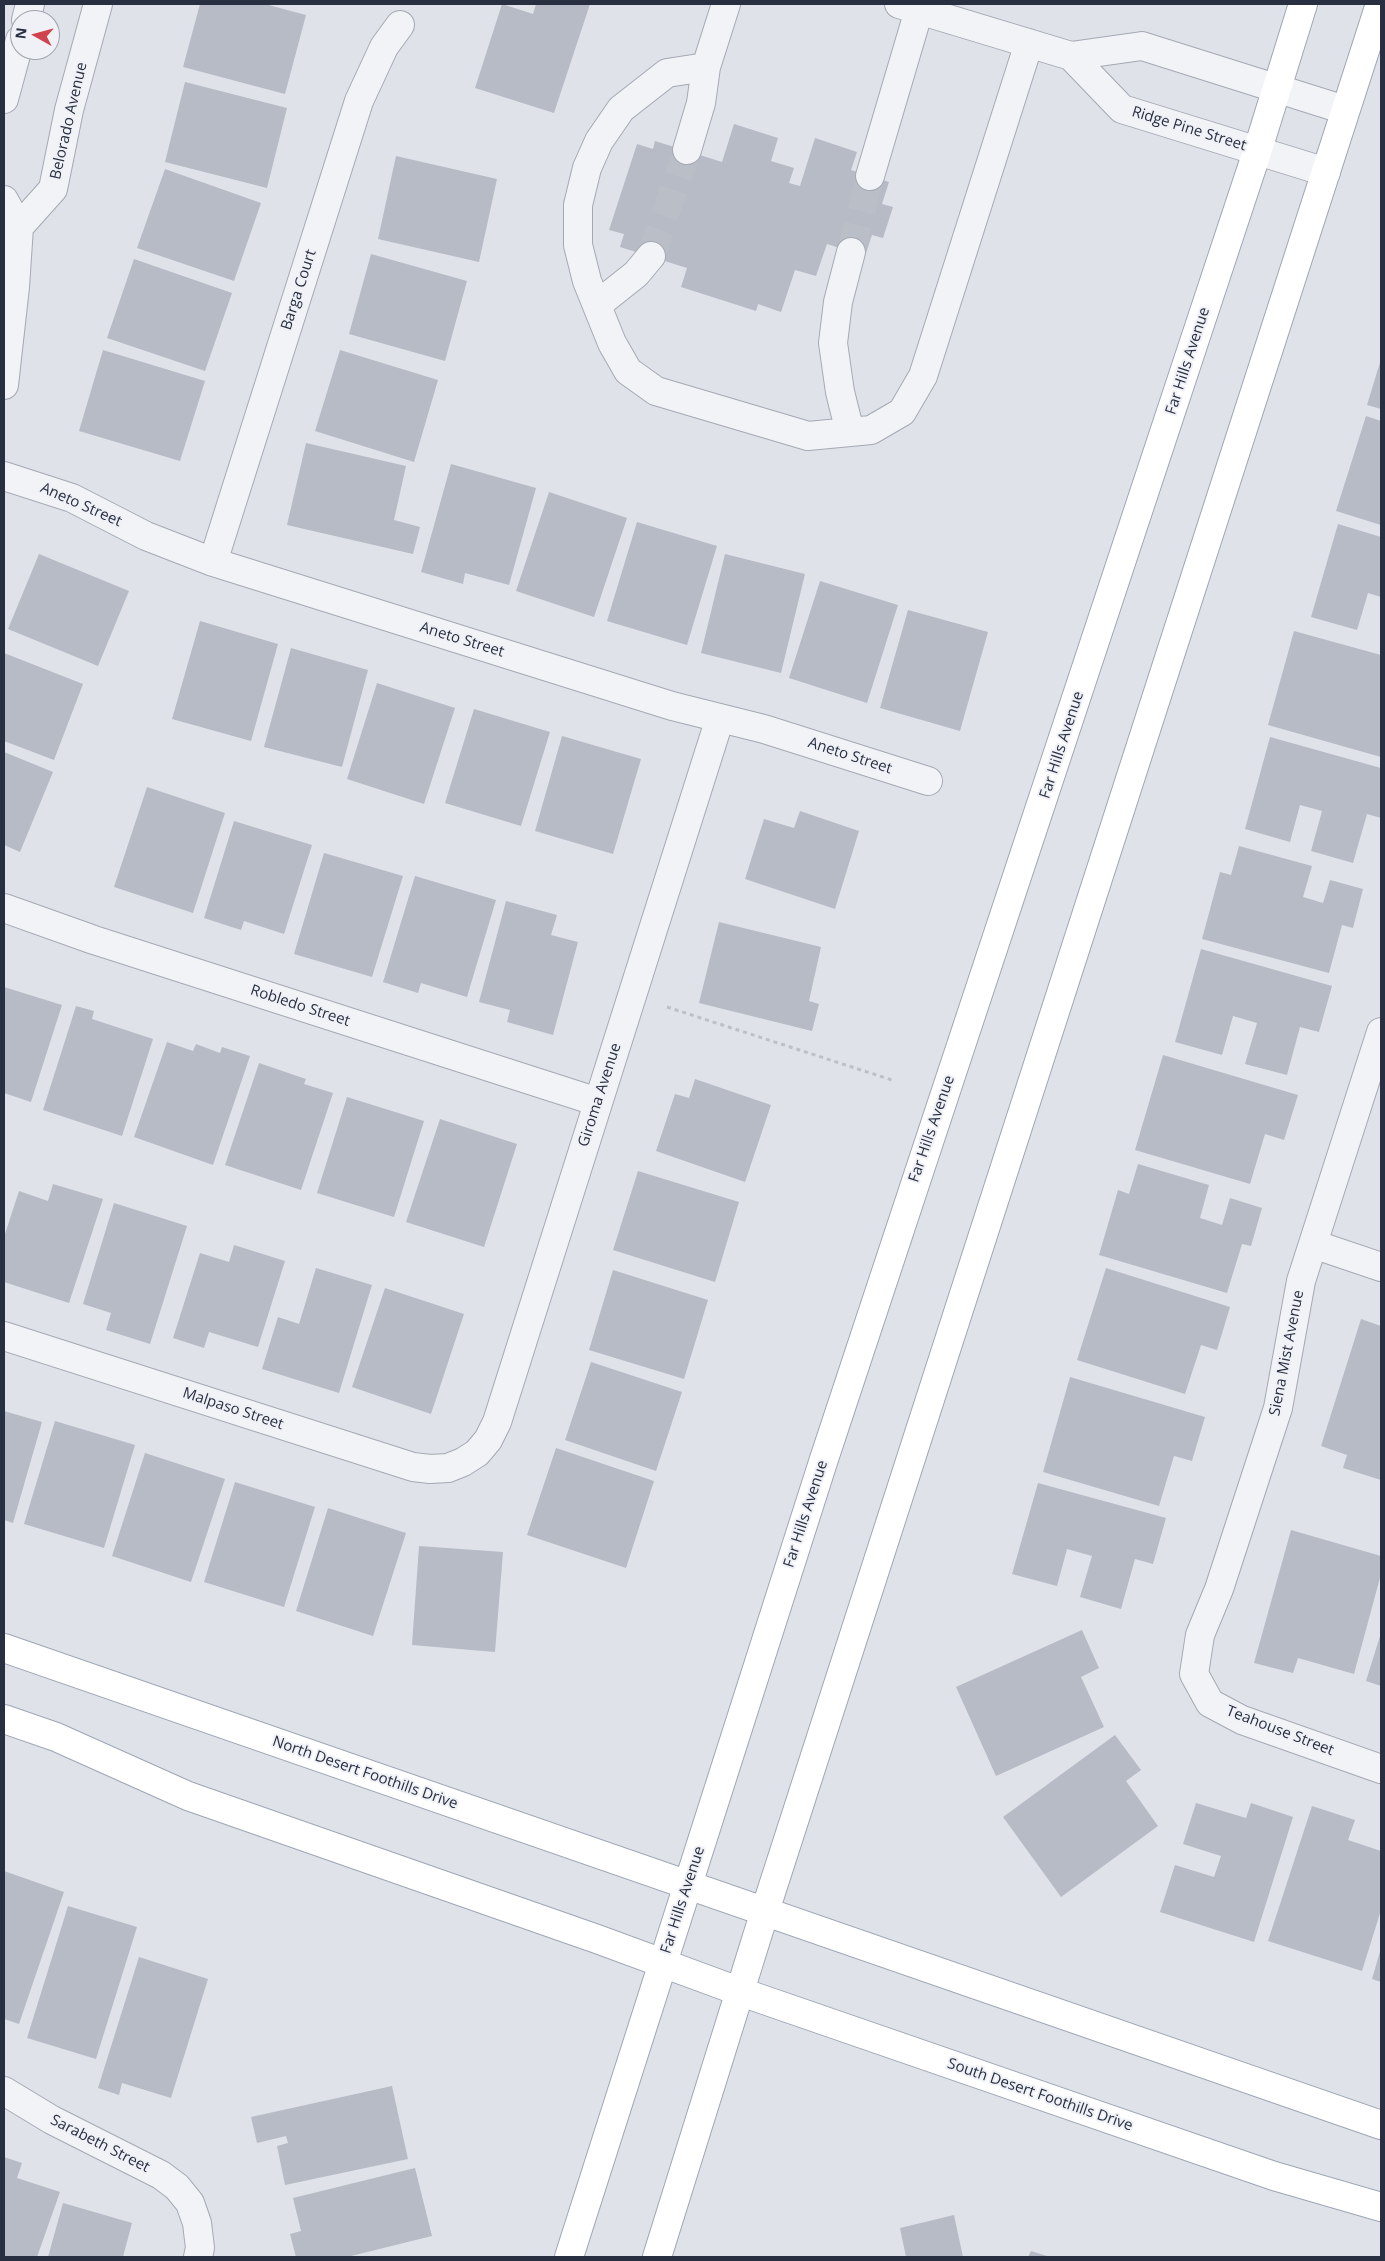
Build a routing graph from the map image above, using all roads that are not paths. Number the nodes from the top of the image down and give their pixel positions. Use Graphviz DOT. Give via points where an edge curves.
graph roads {
  1 [pos="98,4"];
  2 [pos="726,4"];
  3 [pos="1303,4"];
  4 [pos="1380,4"];
  5 [pos="909,7"];
  6 [pos="400,25"];
  7 [pos="1029,44"];
  8 [pos="1071,56"];
  9 [pos="15,60"];
  10 [pos="706,67"];
  11 [pos="1276,88"];
  12 [pos="4,99"];
  13 [pos="1345,110"];
  14 [pos="1258,149"];
  15 [pos="686,150"];
  16 [pos="1326,172"];
  17 [pos="870,176"];
  18 [pos="4,200"];
  19 [pos="12,227"];
  20 [pos="850,252"];
  21 [pos="651,256"];
  22 [pos="597,305"];
  23 [pos="4,385"];
  24 [pos="850,432"];
  25 [pos="4,476"];
  26 [pos="213,562"];
  27 [pos="720,718"];
  28 [pos="928,781"];
  29 [pos="4,908"];
  30 [pos="1381,1032"];
  31 [pos="598,1102"];
  32 [pos="1313,1244"];
  33 [pos="1381,1266"];
  34 [pos="4,1336"];
  35 [pos="463,1462"];
  36 [pos="4,1648"];
  37 [pos="1194,1674"];
  38 [pos="4,1719"];
  39 [pos="1381,1768"];
  40 [pos="688,1885"];
  41 [pos="765,1911"];
  42 [pos="663,1963"];
  43 [pos="741,1992"];
  44 [pos="4,2092"];
  45 [pos="1381,2125"];
  46 [pos="1381,2207"];
  47 [pos="198,2257"];
  48 [pos="570,2257"];
  49 [pos="657,2257"];
  1 -- 19 [label="street, Belorado Avenue" via="69,110 53,189"];
  2 -- 10 [label="street"];
  3 -- 11 [label="main road, Far Hills Avenue"];
  4 -- 13 [label="main road"];
  5 -- 7 [label="street"];
  5 -- 17 [label="street"];
  6 -- 26 [label="street, Barga Court" via="384,47 359,101"];
  7 -- 8 [label="street"];
  7 -- 24 [label="street" via="923,376 902,412 872,430"];
  8 -- 11 [label="street" via="1142,46"];
  8 -- 14 [label="street, Ridge Pine Street" via="1122,109"];
  9 -- 12 [label="street"];
  10 -- 15 [label="street" via="701,103"];
  10 -- 22 [label="street" via="667,73 621,109 599,141 587,168 578,205 578,244"];
  11 -- 13 [label="street"];
  11 -- 14 [label="main road, Far Hills Avenue"];
  13 -- 16 [label="main road"];
  14 -- 16 [label="street, Ridge Pine Street"];
  14 -- 40 [label="main road, Far Hills Avenue" via="927,1144"];
  16 -- 41 [label="main road"];
  18 -- 19 [label="street"];
  19 -- 23 [label="street" via="14,296"];
  20 -- 24 [label="street" via="838,302 833,343"];
  21 -- 22 [label="street" via="636,274"];
  22 -- 24 [label="street" via="612,343 628,371 656,391 808,436"];
  25 -- 26 [label="street, Aneto Street" via="72,498 146,536"];
  26 -- 27 [label="street, Aneto Street"];
  27 -- 28 [label="street, Aneto Street"];
  27 -- 31 [label="street, Giroma Avenue"];
  29 -- 31 [label="street, Robledo Street"];
  30 -- 32 [label="street, Siena Mist Avenue"];
  31 -- 35 [label="street, Giroma Avenue" via="497,1422 477,1453"];
  32 -- 33 [label="street"];
  32 -- 37 [label="street, Siena Mist Avenue" via="1301,1281 1278,1408 1219,1590 1200,1635"];
  34 -- 35 [label="street, Malpaso Street" via="413,1467 448,1468"];
  36 -- 40 [label="main road, North Desert Foothills Drive"];
  37 -- 39 [label="street, Teahouse Street" via="1210,1703 1242,1720"];
  38 -- 42 [label="main road" via="56,1737 188,1796"];
  40 -- 41 [label="main road, North Desert Foothills Drive"];
  40 -- 42 [label="main road, Far Hills Avenue"];
  41 -- 43 [label="main road"];
  41 -- 45 [label="main road"];
  42 -- 43 [label="main road, South Desert Foothills Drive"];
  42 -- 48 [label="main road, Far Hills Avenue"];
  43 -- 46 [label="main road, South Desert Foothills Drive" via="1274,2176"];
  43 -- 49 [label="main road"];
  44 -- 47 [label="street, Sarabeth Street" via="161,2175 177,2187 190,2203 198,2224"];
}
